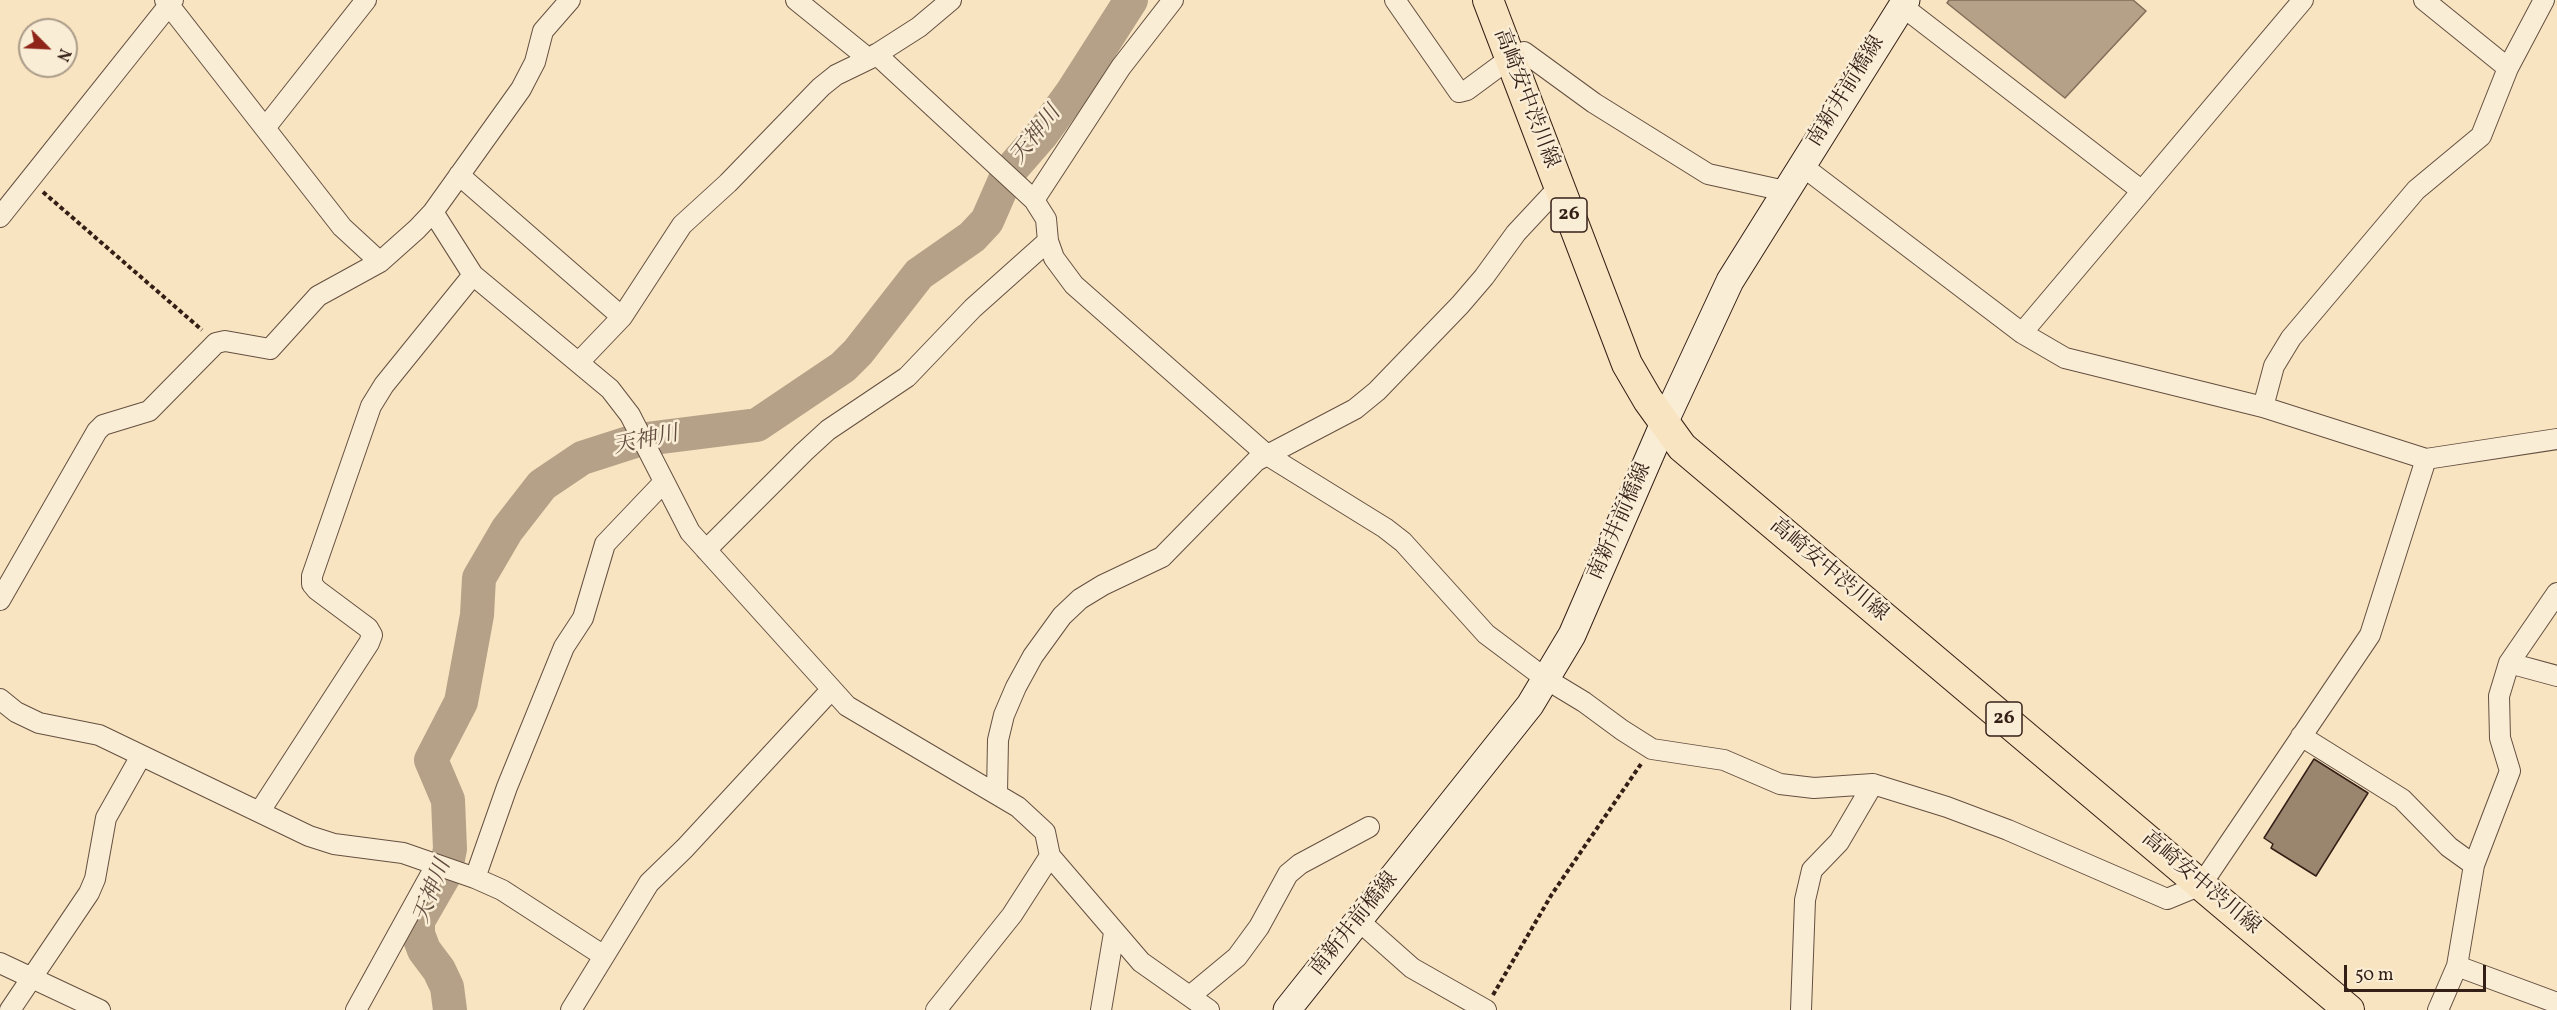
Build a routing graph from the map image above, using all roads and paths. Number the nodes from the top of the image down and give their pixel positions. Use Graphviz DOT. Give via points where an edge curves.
graph roads {
  1 [pos="366,0"];
  2 [pos="570,0"];
  3 [pos="796,0"];
  4 [pos="951,0"];
  5 [pos="1173,0"];
  6 [pos="1395,0"];
  7 [pos="1488,0"];
  8 [pos="2302,0"];
  9 [pos="2424,0"];
  10 [pos="2544,0"];
  11 [pos="169,2"];
  12 [pos="1904,3"];
  13 [pos="872,57"];
  14 [pos="1509,59"];
  15 [pos="2508,68"];
  16 [pos="265,128"];
  17 [pos="1801,165"];
  18 [pos="459,175"];
  19 [pos="30,180"];
  20 [pos="1558,188"];
  21 [pos="1785,191"];
  22 [pos="2142,191"];
  23 [pos="1034,200"];
  24 [pos="433,212"];
  25 [pos="0,218"];
  26 [pos="1048,241"];
  27 [pos="380,262"];
  28 [pos="473,275"];
  29 [pos="622,317"];
  30 [pos="2022,333"];
  31 [pos="216,343"];
  32 [pos="579,362"];
  33 [pos="2263,407"];
  34 [pos="1664,423"];
  35 [pos="2557,439"];
  36 [pos="1267,455"];
  37 [pos="2426,459"];
  38 [pos="664,482"];
  39 [pos="706,550"];
  40 [pos="8,565"];
  41 [pos="2557,593"];
  42 [pos="0,600"];
  43 [pos="2509,663"];
  44 [pos="2557,676"];
  45 [pos="1546,679"];
  46 [pos="831,690"];
  47 [pos="0,699"];
  48 [pos="2301,736"];
  49 [pos="1652,749"];
  50 [pos="141,756"];
  51 [pos="1873,784"];
  52 [pos="997,793"];
  53 [pos="260,811"];
  54 [pos="1370,826"];
  55 [pos="1050,856"];
  56 [pos="436,865"];
  57 [pos="2474,865"];
  58 [pos="475,878"];
  59 [pos="2201,885"];
  60 [pos="1359,921"];
  61 [pos="1114,933"];
  62 [pos="604,956"];
  63 [pos="0,963"];
  64 [pos="2457,966"];
  65 [pos="32,978"];
  66 [pos="1190,996"];
  67 [pos="2557,1003"];
  68 [pos="10,1010"];
  69 [pos="100,1010"];
  70 [pos="356,1010"];
  71 [pos="571,1010"];
  72 [pos="936,1010"];
  73 [pos="1101,1010"];
  74 [pos="1209,1010"];
  75 [pos="1287,1010"];
  76 [pos="1486,1010"];
  77 [pos="1801,1010"];
  78 [pos="2349,1010"];
  79 [pos="2438,1010"];
  1 -- 16 [label="street"];
  2 -- 18 [label="street" via="543,31 535,62 521,89"];
  3 -- 13 [label="street"];
  4 -- 13 [label="street" via="919,27"];
  5 -- 23 [label="street" via="1121,67"];
  6 -- 14 [label="street" via="1459,92"];
  7 -- 14 [label="main road, 高崎安中渋川線 / 26"];
  8 -- 22 [label="street"];
  9 -- 15 [label="street"];
  10 -- 15 [label="street"];
  11 -- 16 [label="street"];
  11 -- 19 [label="street"];
  12 -- 17 [label="main road, 南新井前橋線"];
  12 -- 22 [label="street"];
  13 -- 23 [label="street"];
  13 -- 29 [label="street" via="821,87 682,225"];
  14 -- 20 [label="main road, 高崎安中渋川線 / 26"];
  14 -- 21 [label="street" via="1524,52 1594,103 1708,174"];
  15 -- 33 [label="street" via="2481,136 2416,190 2291,338 2274,366"];
  16 -- 27 [label="street" via="342,227"];
  17 -- 21 [label="main road, 南新井前橋線"];
  17 -- 30 [label="street"];
  18 -- 24 [label="street"];
  18 -- 29 [label="street"];
  19 -- 25 [label="street"];
  19 -- 31 [label="path"];
  20 -- 34 [label="main road, 高崎安中渋川線 / 26" via="1627,364"];
  20 -- 36 [label="street" via="1516,233 1478,284 1377,391 1332,423"];
  21 -- 34 [label="main road, 南新井前橋線" via="1730,281"];
  22 -- 30 [label="street"];
  23 -- 26 [label="street" via="1046,219"];
  24 -- 27 [label="street"];
  24 -- 28 [label="street"];
  26 -- 36 [label="street" via="1054,258 1074,285"];
  26 -- 39 [label="street" via="973,308 907,377 828,430"];
  27 -- 31 [label="street" via="318,296 270,349"];
  28 -- 32 [label="street"];
  28 -- 53 [label="street" via="371,406 312,584 372,635"];
  29 -- 32 [label="street"];
  30 -- 33 [label="street" via="2065,358"];
  31 -- 40 [label="street" via="149,411 98,430"];
  32 -- 38 [label="street" via="630,415"];
  33 -- 37 [label="street"];
  34 -- 45 [label="main road, 南新井前橋線" via="1572,635"];
  34 -- 59 [label="main road, 高崎安中渋川線 / 26" via="1687,453"];
  35 -- 37 [label="street"];
  36 -- 45 [label="street" via="1403,542 1486,634"];
  36 -- 52 [label="street" via="1162,558 1095,590 1062,616 1033,656 1004,715 998,740"];
  37 -- 48 [label="street" via="2370,634"];
  38 -- 39 [label="street" via="681,518"];
  38 -- 58 [label="street" via="605,544 583,618 564,647"];
  39 -- 46 [label="street"];
  40 -- 42 [label="street"];
  41 -- 43 [label="street"];
  43 -- 44 [label="street"];
  43 -- 57 [label="street" via="2499,696 2500,738 2510,771"];
  45 -- 49 [label="street"];
  45 -- 60 [label="main road, 南新井前橋線" via="1530,705"];
  46 -- 52 [label="street" via="847,706"];
  46 -- 62 [label="street" via="649,883"];
  47 -- 50 [label="street" via="39,723 99,735"];
  48 -- 57 [label="street" via="2402,799 2449,847"];
  48 -- 59 [label="street"];
  49 -- 51 [label="street" via="1724,760 1780,784 1814,789"];
  49 -- 76 [label="path" via="1552,894"];
  50 -- 53 [label="street"];
  50 -- 65 [label="street" via="106,818 89,893"];
  51 -- 59 [label="street" via="2008,830 2167,900"];
  51 -- 77 [label="street" via="1839,842 1812,870 1805,900"];
  52 -- 55 [label="street" via="1045,832"];
  53 -- 56 [label="street" via="334,844 403,853"];
  54 -- 66 [label="street" via="1288,874 1259,927 1237,957"];
  55 -- 61 [label="street"];
  55 -- 72 [label="street" via="1012,915"];
  56 -- 58 [label="street"];
  56 -- 70 [label="street"];
  57 -- 64 [label="street"];
  58 -- 62 [label="street" via="502,890"];
  59 -- 78 [label="main road, 高崎安中渋川線 / 26"];
  60 -- 75 [label="main road, 南新井前橋線"];
  60 -- 76 [label="street" via="1412,968"];
  61 -- 66 [label="street" via="1141,962"];
  61 -- 73 [label="street"];
  62 -- 71 [label="street"];
  63 -- 65 [label="street"];
  64 -- 67 [label="street"];
  64 -- 79 [label="street"];
  65 -- 68 [label="street"];
  65 -- 69 [label="street"];
  66 -- 74 [label="street"];
}
